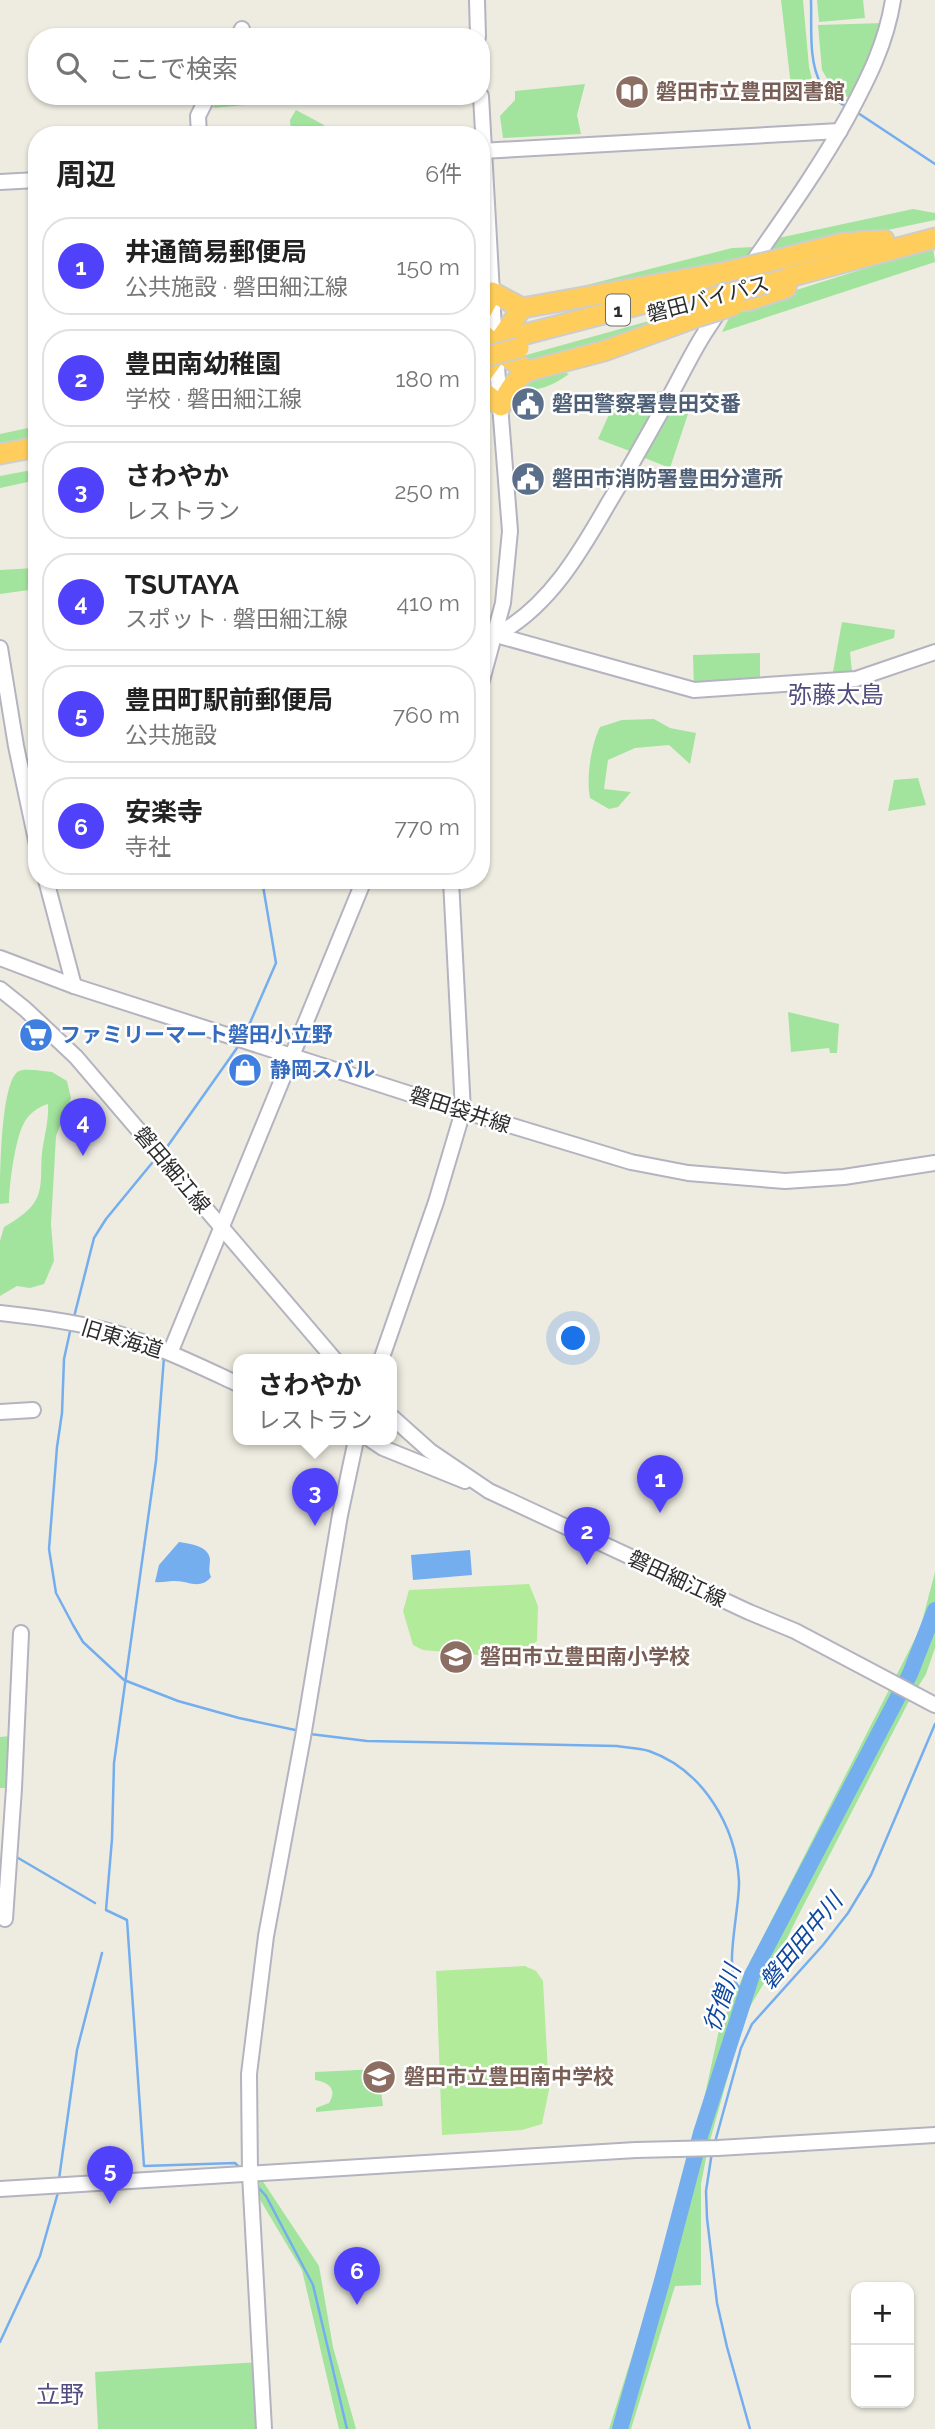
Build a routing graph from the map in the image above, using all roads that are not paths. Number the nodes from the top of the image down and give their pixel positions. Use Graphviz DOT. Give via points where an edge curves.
graph roads {
  1 [pos="477,0"];
  2 [pos="893,0"];
  3 [pos="478,28"];
  4 [pos="204,105"];
  5 [pos="481,105"];
  6 [pos="199,126"];
  7 [pos="482,126"];
  8 [pos="840,131"];
  9 [pos="490,151"];
  10 [pos="28,180"];
  11 [pos="0,182"];
  12 [pos="931,233"];
  13 [pos="883,246"];
  14 [pos="490,264"];
  15 [pos="772,271"];
  16 [pos="722,278"];
  17 [pos="492,292"];
  18 [pos="490,296"];
  19 [pos="522,308"];
  20 [pos="701,309"];
  21 [pos="490,311"];
  22 [pos="518,342"];
  23 [pos="490,344"];
  24 [pos="490,348"];
  25 [pos="490,351"];
  26 [pos="490,364"];
  27 [pos="528,371"];
  28 [pos="490,397"];
  29 [pos="501,406"];
  30 [pos="28,449"];
  31 [pos="0,454"];
  32 [pos="28,461"];
  33 [pos="0,467"];
  34 [pos="496,635"];
  35 [pos="0,648"];
  36 [pos="935,652"];
  37 [pos="490,655"];
  38 [pos="28,803"];
  39 [pos="48,889"];
  40 [pos="360,889"];
  41 [pos="451,889"];
  42 [pos="0,958"];
  43 [pos="74,986"];
  44 [pos="0,989"];
  45 [pos="293,1055"];
  46 [pos="463,1111"];
  47 [pos="935,1163"];
  48 [pos="222,1228"];
  49 [pos="0,1313"];
  50 [pos="170,1353"];
  51 [pos="329,1354"];
  52 [pos="383,1354"];
  53 [pos="233,1382"];
  54 [pos="33,1410"];
  55 [pos="0,1412"];
  56 [pos="397,1421"];
  57 [pos="355,1445"];
  58 [pos="378,1445"];
  59 [pos="489,1491"];
  60 [pos="21,1633"];
  61 [pos="935,1705"];
  62 [pos="5,1919"];
  63 [pos="935,2135"];
  64 [pos="250,2174"];
  65 [pos="0,2189"];
  66 [pos="264,2429"];
  1 -- 3 [label="street"];
  2 -- 8 [label="street" via="880,53"];
  4 -- 6 [label="street"];
  5 -- 7 [label="street"];
  8 -- 9 [label="street"];
  8 -- 34 [label="street" via="703,335 587,540 537,605"];
  10 -- 11 [label="street"];
  12 -- 13 [label="highway, 磐田バイパス / 1"];
  13 -- 15 [label="highway, 磐田バイパス / 1"];
  13 -- 15 [label="highway" via="843,243"];
  13 -- 20 [label="highway, bridge" via="839,271 746,301"];
  14 -- 17 [label="street"];
  15 -- 16 [label="highway, bridge"];
  15 -- 20 [label="highway, 磐田バイパス / 1, bridge"];
  16 -- 19 [label="highway"];
  16 -- 22 [label="highway, 磐田バイパス / 1"];
  17 -- 18 [label="highway"];
  17 -- 19 [label="highway"];
  17 -- 21 [label="street"];
  19 -- 23 [label="highway"];
  20 -- 22 [label="highway, 磐田バイパス / 1"];
  20 -- 27 [label="highway" via="604,351"];
  22 -- 24 [label="highway, 磐田バイパス / 1"];
  25 -- 27 [label="highway"];
  26 -- 29 [label="street"];
  27 -- 29 [label="highway" via="511,386"];
  28 -- 29 [label="highway"];
  29 -- 34 [label="street" via="510,531"];
  30 -- 31 [label="highway"];
  32 -- 33 [label="highway"];
  34 -- 36 [label="street" via="694,690 856,679"];
  34 -- 37 [label="street"];
  35 -- 38 [label="street"];
  39 -- 43 [label="street"];
  40 -- 45 [label="street"];
  41 -- 46 [label="street"];
  42 -- 43 [label="street, 磐田袋井線"];
  43 -- 45 [label="street, 磐田袋井線"];
  44 -- 48 [label="street, 磐田細江線" via="76,1057"];
  45 -- 46 [label="street, 磐田袋井線"];
  45 -- 48 [label="street"];
  46 -- 47 [label="street, 磐田袋井線" via="631,1162 723,1177 785,1181"];
  46 -- 52 [label="street"];
  48 -- 50 [label="street"];
  48 -- 51 [label="street, 磐田細江線"];
  49 -- 50 [label="street, 旧東海道" via="113,1332"];
  50 -- 53 [label="street, 旧東海道"];
  54 -- 55 [label="street"];
  56 -- 59 [label="street, 磐田細江線" via="430,1451"];
  57 -- 64 [label="street" via="266,1936 249,2074"];
  58 -- 59 [label="street"];
  59 -- 61 [label="street, 磐田細江線" via="795,1631"];
  60 -- 62 [label="street"];
  63 -- 64 [label="street"];
  64 -- 65 [label="street"];
  64 -- 66 [label="street"];
}
